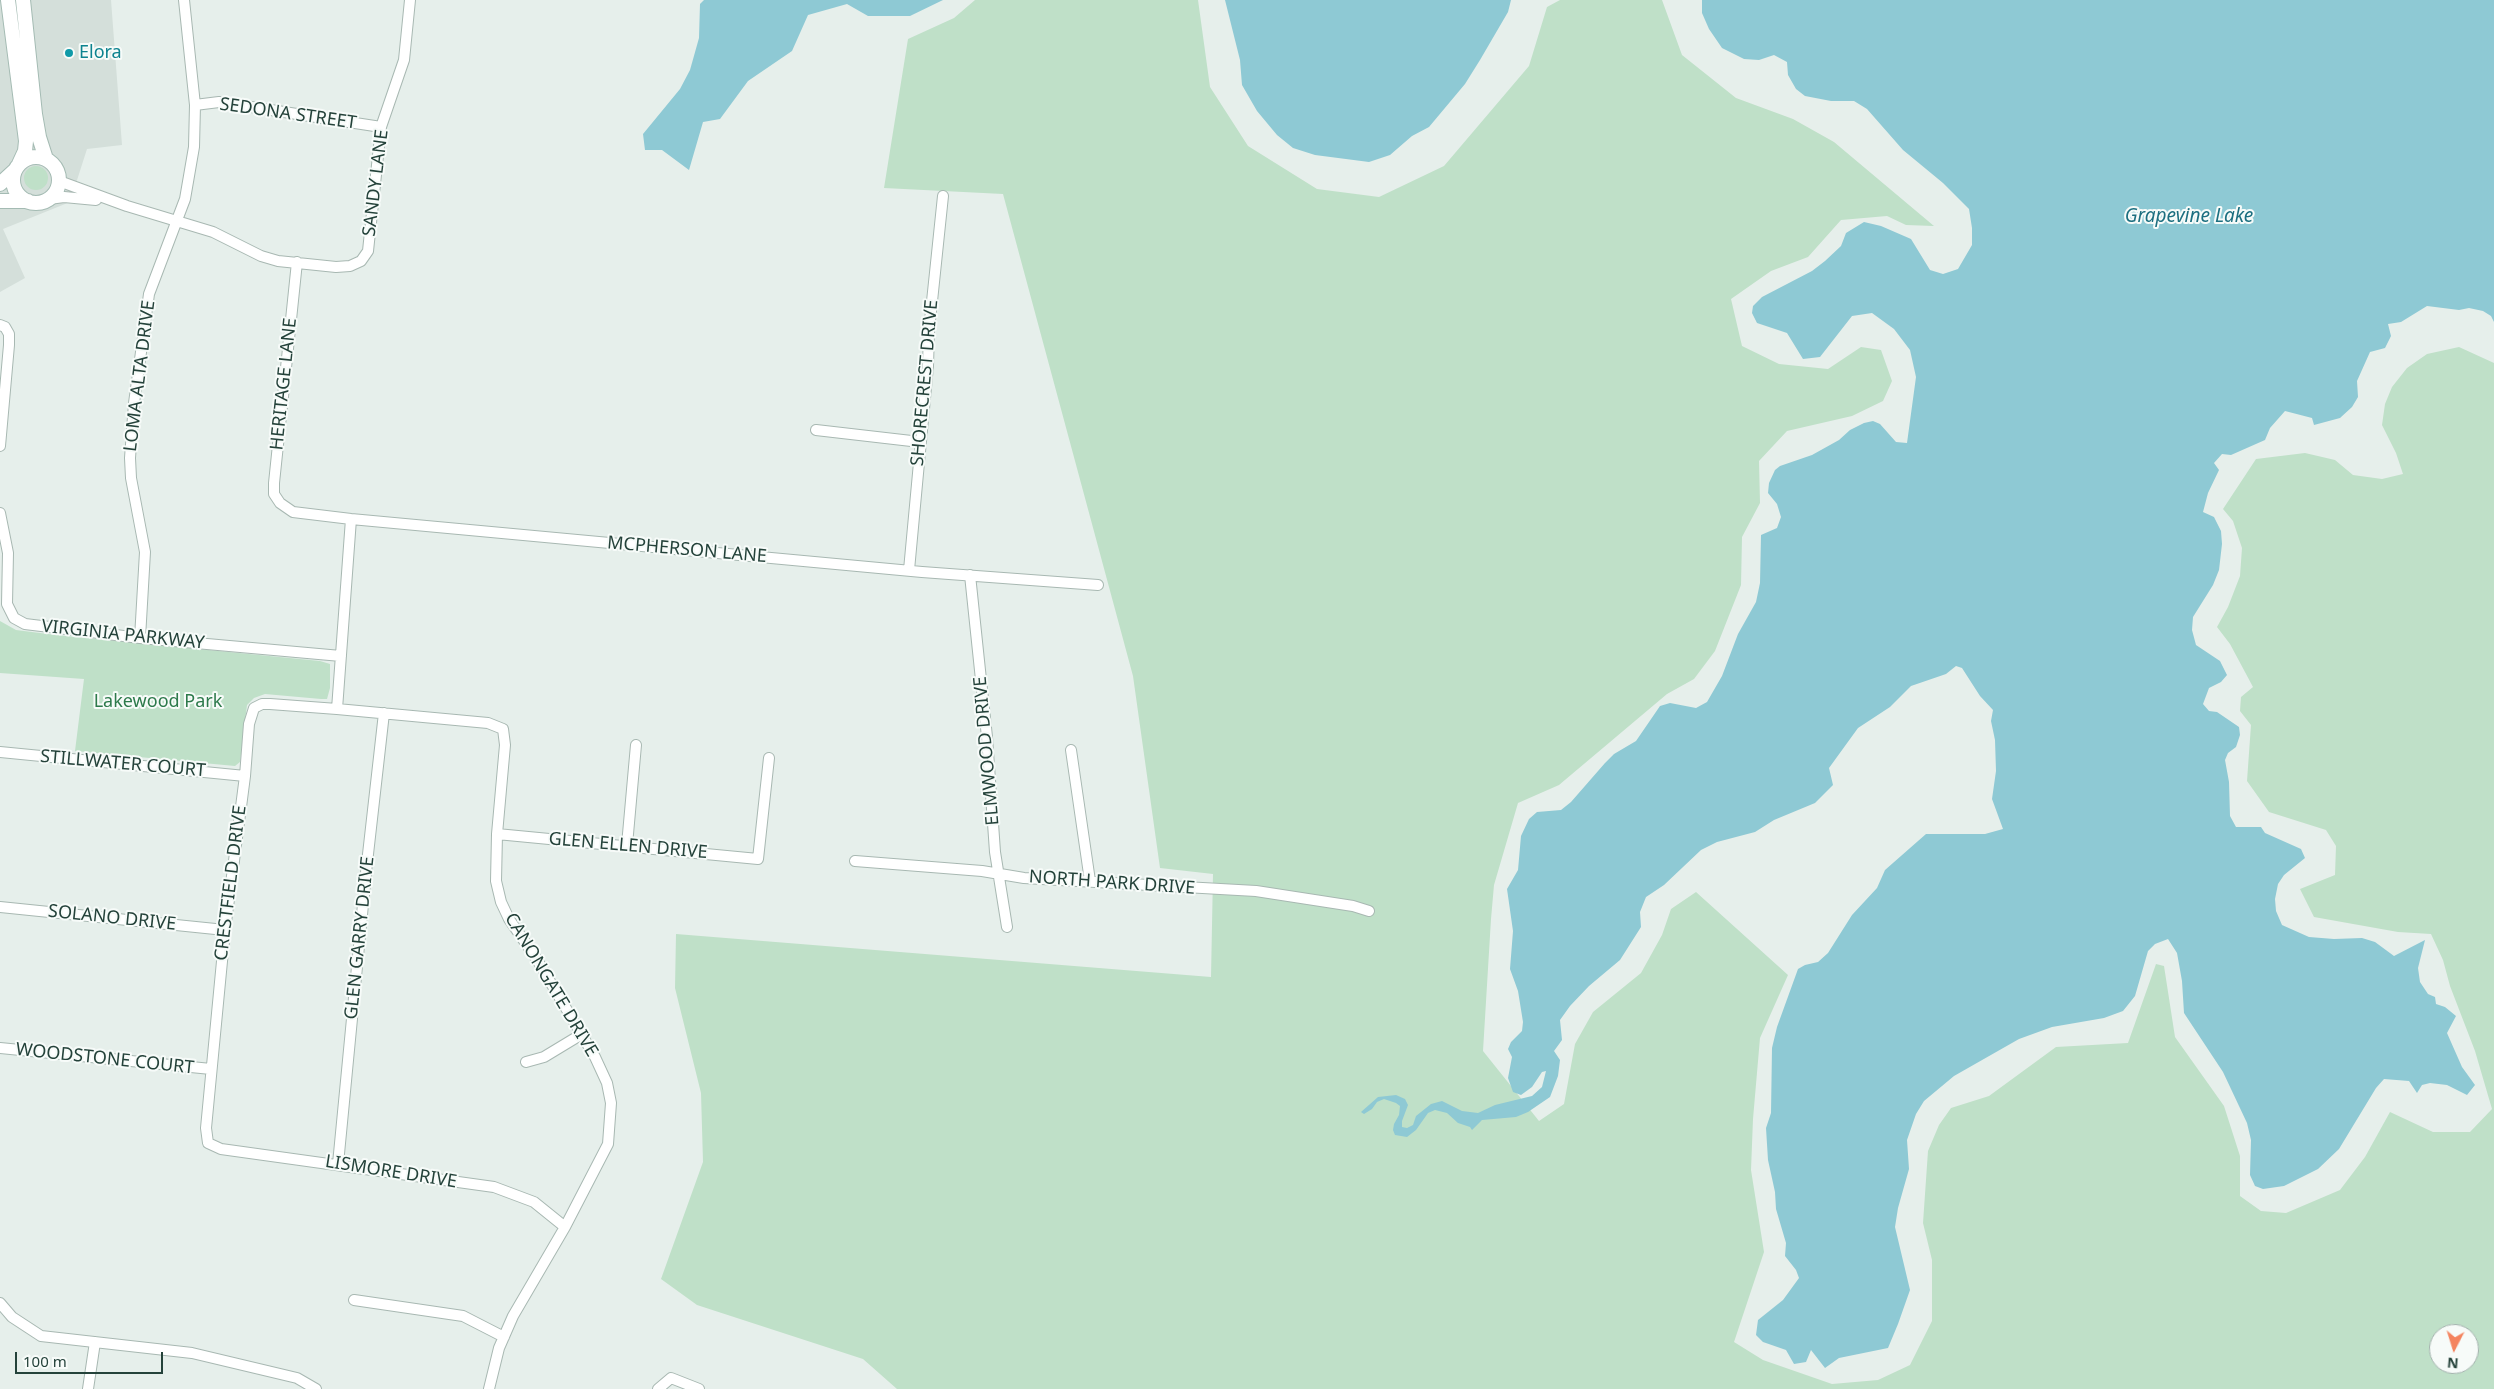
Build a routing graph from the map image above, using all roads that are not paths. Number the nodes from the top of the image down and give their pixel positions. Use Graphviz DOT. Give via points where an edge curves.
graph roads {
  1 [pos="8,0"];
  2 [pos="23,0"];
  3 [pos="184,0"];
  4 [pos="410,0"];
  5 [pos="195,105"];
  6 [pos="381,127"];
  7 [pos="46,159"];
  8 [pos="17,167"];
  9 [pos="59,181"];
  10 [pos="0,184"];
  11 [pos="943,196"];
  12 [pos="49,199"];
  13 [pos="0,201"];
  14 [pos="28,201"];
  15 [pos="117,202"];
  16 [pos="177,220"];
  17 [pos="297,262"];
  18 [pos="0,325"];
  19 [pos="816,430"];
  20 [pos="920,442"];
  21 [pos="0,446"];
  22 [pos="280,503"];
  23 [pos="0,513"];
  24 [pos="351,519"];
  25 [pos="4,553"];
  26 [pos="909,570"];
  27 [pos="970,575"];
  28 [pos="1098,584"];
  29 [pos="140,638"];
  30 [pos="341,656"];
  31 [pos="337,709"];
  32 [pos="384,713"];
  33 [pos="636,745"];
  34 [pos="1071,750"];
  35 [pos="0,752"];
  36 [pos="769,758"];
  37 [pos="245,776"];
  38 [pos="497,834"];
  39 [pos="627,845"];
  40 [pos="855,861"];
  41 [pos="999,874"];
  42 [pos="1090,882"];
  43 [pos="0,907"];
  44 [pos="1369,911"];
  45 [pos="1007,927"];
  46 [pos="225,930"];
  47 [pos="582,1034"];
  48 [pos="0,1048"];
  49 [pos="526,1062"];
  50 [pos="211,1069"];
  51 [pos="208,1143"];
  52 [pos="338,1164"];
  53 [pos="565,1227"];
  54 [pos="354,1300"];
  55 [pos="0,1303"];
  56 [pos="504,1337"];
  57 [pos="95,1342"];
  58 [pos="696,1388"];
  59 [pos="88,1389"];
  60 [pos="316,1389"];
  61 [pos="489,1389"];
  62 [pos="658,1389"];
  1 -- 8 [label="street" via="26,141"];
  2 -- 7 [label="street" via="34,114"];
  3 -- 5 [label="street, LOMA ALTA DRIVE"];
  4 -- 6 [label="street, SANDY LANE" via="404,60"];
  5 -- 6 [label="street, SEDONA STREET" via="219,102"];
  5 -- 16 [label="street, LOMA ALTA DRIVE" via="191,171"];
  6 -- 17 [label="street, SANDY LANE" via="368,251 361,261 350,266"];
  7 -- 8 [label="street" via="35,156 25,159"];
  7 -- 9 [label="street" via="57,170"];
  8 -- 10 [label="street"];
  8 -- 14 [label="street" via="13,183 16,191"];
  9 -- 12 [label="street"];
  9 -- 15 [label="street, SANDY LANE"];
  11 -- 20 [label="street, SHORECREST DRIVE"];
  12 -- 14 [label="street"];
  12 -- 15 [label="street, SANDY LANE"];
  13 -- 14 [label="street"];
  15 -- 16 [label="street, SANDY LANE"];
  16 -- 17 [label="street, SANDY LANE" via="213,232 261,256"];
  16 -- 29 [label="street, LOMA ALTA DRIVE" via="149,294 134,403 131,478 145,552"];
  17 -- 22 [label="street, HERITAGE LANE" via="274,483 274,494"];
  18 -- 21 [label="street" via="9,334 9,345"];
  19 -- 20 [label="street"];
  20 -- 26 [label="street, SHORECREST DRIVE"];
  22 -- 24 [label="street, MCPHERSON LANE" via="293,512"];
  23 -- 25 [label="street, VIRGINIA PARKWAY"];
  24 -- 26 [label="street, MCPHERSON LANE"];
  24 -- 30 [label="street"];
  25 -- 29 [label="street, VIRGINIA PARKWAY" via="7,604 14,618 40,627"];
  26 -- 27 [label="street, MCPHERSON LANE"];
  27 -- 28 [label="street, MCPHERSON LANE"];
  27 -- 41 [label="street, ELMWOOD DRIVE"];
  29 -- 30 [label="street, VIRGINIA PARKWAY"];
  30 -- 31 [label="street"];
  31 -- 32 [label="street, CANONGATE DRIVE"];
  31 -- 37 [label="street, CRESTFIELD DRIVE" via="270,704 254,708 249,724"];
  32 -- 38 [label="street, CANONGATE DRIVE" via="488,723 503,729 505,745"];
  32 -- 52 [label="street, GLEN GARRY DRIVE"];
  33 -- 39 [label="street"];
  34 -- 42 [label="street"];
  35 -- 37 [label="street, STILLWATER COURT"];
  36 -- 39 [label="street, GLEN ELLEN DRIVE" via="758,859"];
  37 -- 46 [label="street, CRESTFIELD DRIVE"];
  38 -- 39 [label="street, GLEN ELLEN DRIVE"];
  38 -- 47 [label="street, CANONGATE DRIVE" via="496,881 501,902"];
  40 -- 41 [label="street, NORTH PARK DRIVE"];
  41 -- 42 [label="street, NORTH PARK DRIVE"];
  41 -- 45 [label="street, ELMWOOD DRIVE"];
  42 -- 44 [label="street, NORTH PARK DRIVE" via="1256,891"];
  43 -- 46 [label="street, SOLANO DRIVE"];
  46 -- 50 [label="street, CRESTFIELD DRIVE"];
  47 -- 49 [label="street" via="544,1057"];
  47 -- 53 [label="street, CANONGATE DRIVE" via="607,1083 611,1103 608,1144"];
  48 -- 50 [label="street, WOODSTONE COURT"];
  50 -- 51 [label="street, CRESTFIELD DRIVE" via="206,1128"];
  51 -- 52 [label="street, LISMORE DRIVE" via="221,1149"];
  52 -- 53 [label="street, LISMORE DRIVE" via="494,1187 534,1202"];
  53 -- 56 [label="street, CANONGATE DRIVE"];
  54 -- 56 [label="street" via="464,1316"];
  55 -- 57 [label="street" via="12,1318 41,1336"];
  56 -- 61 [label="street, CANONGATE DRIVE"];
  57 -- 59 [label="street"];
  57 -- 60 [label="street" via="192,1353 297,1378"];
  58 -- 62 [label="street" via="671,1378"];
}
